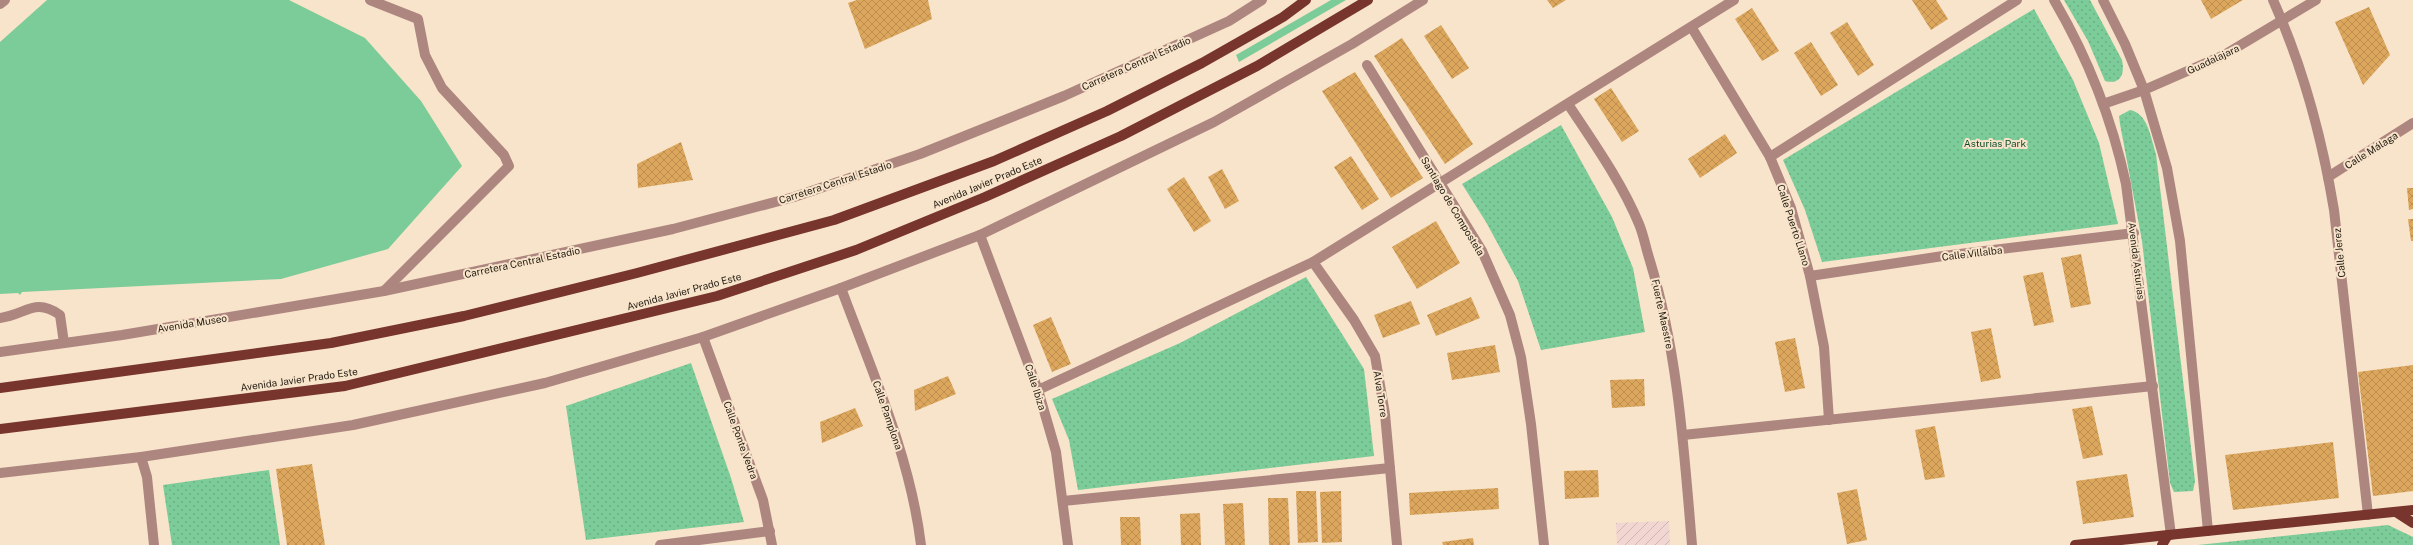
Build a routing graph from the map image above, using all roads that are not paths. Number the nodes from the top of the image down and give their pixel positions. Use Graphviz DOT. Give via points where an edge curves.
graph roads {
  1 [pos="5,0"];
  2 [pos="370,0"];
  3 [pos="1262,0"];
  4 [pos="1306,0"];
  5 [pos="1368,0"];
  6 [pos="1423,0"];
  7 [pos="1734,0"];
  8 [pos="2017,0"];
  9 [pos="2054,0"];
  10 [pos="2102,0"];
  11 [pos="2273,0"];
  12 [pos="2316,0"];
  13 [pos="0,4"];
  14 [pos="2282,21"];
  15 [pos="1692,28"];
  16 [pos="1367,65"];
  17 [pos="2144,90"];
  18 [pos="1568,104"];
  19 [pos="2103,104"];
  20 [pos="2413,123"];
  21 [pos="1770,157"];
  22 [pos="2328,177"];
  23 [pos="1439,184"];
  24 [pos="2134,233"];
  25 [pos="980,234"];
  26 [pos="1313,262"];
  27 [pos="1810,276"];
  28 [pos="841,288"];
  29 [pos="384,292"];
  30 [pos="0,318"];
  31 [pos="704,337"];
  32 [pos="64,344"];
  33 [pos="0,352"];
  34 [pos="2153,386"];
  35 [pos="0,388"];
  36 [pos="1038,390"];
  37 [pos="1829,420"];
  38 [pos="0,429"];
  39 [pos="1683,436"];
  40 [pos="141,458"];
  41 [pos="1390,468"];
  42 [pos="0,473"];
  43 [pos="1063,501"];
  44 [pos="2413,510"];
  45 [pos="2396,512"];
  46 [pos="2368,515"];
  47 [pos="2413,523"];
  48 [pos="770,531"];
  49 [pos="2208,531"];
  50 [pos="2170,535"];
  51 [pos="154,545"];
  52 [pos="660,545"];
  53 [pos="772,545"];
  54 [pos="921,545"];
  55 [pos="1068,545"];
  56 [pos="1397,545"];
  57 [pos="1544,545"];
  58 [pos="1692,545"];
  59 [pos="2075,545"];
  60 [pos="2162,545"];
  1 -- 13 [label="street"];
  2 -- 29 [label="street" via="418,19 425,55 442,88 504,155 509,166"];
  3 -- 29 [label="street, Carretera Central Estadio" via="1230,21 1064,96 920,154 794,197 673,229"];
  4 -- 35 [label="main road, Avenida Javier Prado Este" via="1283,17 1202,64 1107,111 994,161 834,220 637,274 464,316 331,344"];
  5 -- 38 [label="main road, Avenida Javier Prado Este" via="1257,66 1121,136 985,197 856,250 717,296 345,386"];
  6 -- 25 [label="street" via="1352,44 1214,122"];
  7 -- 15 [label="street"];
  8 -- 21 [label="street"];
  9 -- 19 [label="street, Avenida Asturias" via="2087,62"];
  10 -- 17 [label="street" via="2125,44"];
  11 -- 14 [label="street, Calle Jerez"];
  12 -- 14 [label="street, Guadalajara"];
  14 -- 17 [label="street, Guadalajara" via="2224,55"];
  14 -- 22 [label="street, Calle Jerez" via="2303,74"];
  15 -- 18 [label="street"];
  15 -- 21 [label="street, Calle Puerto Llano"];
  16 -- 23 [label="street, Santiago de Compostela"];
  17 -- 19 [label="street, Guadalajara"];
  17 -- 49 [label="street" via="2167,168 2180,241"];
  18 -- 23 [label="street"];
  18 -- 39 [label="street, Fuerte Maestre" via="1608,164 1639,223 1668,330"];
  19 -- 24 [label="street, Avenida Asturias" via="2118,148"];
  20 -- 22 [label="street, Calle Málaga"];
  21 -- 27 [label="street, Calle Puerto Llano" via="1790,208"];
  22 -- 46 [label="street, Calle Jerez" via="2334,210"];
  23 -- 26 [label="street"];
  23 -- 57 [label="street, Santiago de Compostela" via="1482,251 1510,315 1521,357 1531,424"];
  24 -- 27 [label="street, Calle Villalba" via="1943,256"];
  24 -- 34 [label="street, Avenida Asturias"];
  25 -- 28 [label="street"];
  25 -- 36 [label="street, Calle Ibiza"];
  26 -- 36 [label="street"];
  26 -- 41 [label="street, Alva Torre" via="1373,349 1380,376"];
  27 -- 37 [label="street, Calle Puerto Llano" via="1824,347"];
  28 -- 31 [label="street"];
  28 -- 54 [label="street, Calle Pamplona" via="898,438 918,520"];
  29 -- 32 [label="street, Avenida Museo"];
  30 -- 32 [label="street" via="37,306 51,309 60,315"];
  31 -- 40 [label="street" via="545,384 361,423"];
  31 -- 48 [label="street, Calle Ponte Vedra" via="763,500"];
  32 -- 33 [label="street, Avenida Museo"];
  34 -- 37 [label="street"];
  34 -- 50 [label="street, Avenida Asturias"];
  36 -- 43 [label="street, Calle Ibiza" via="1056,452"];
  37 -- 39 [label="street"];
  39 -- 58 [label="street, Fuerte Maestre"];
  40 -- 42 [label="street"];
  40 -- 51 [label="street" via="147,477"];
  41 -- 43 [label="street"];
  41 -- 56 [label="street, Alva Torre"];
  43 -- 55 [label="street, Calle Ibiza"];
  44 -- 45 [label="main road"];
  45 -- 46 [label="main road"];
  45 -- 47 [label="main road"];
  46 -- 49 [label="main road"];
  48 -- 52 [label="street"];
  48 -- 53 [label="street, Calle Ponte Vedra"];
  49 -- 50 [label="main road"];
  50 -- 59 [label="main road"];
  50 -- 60 [label="main road"];
}
